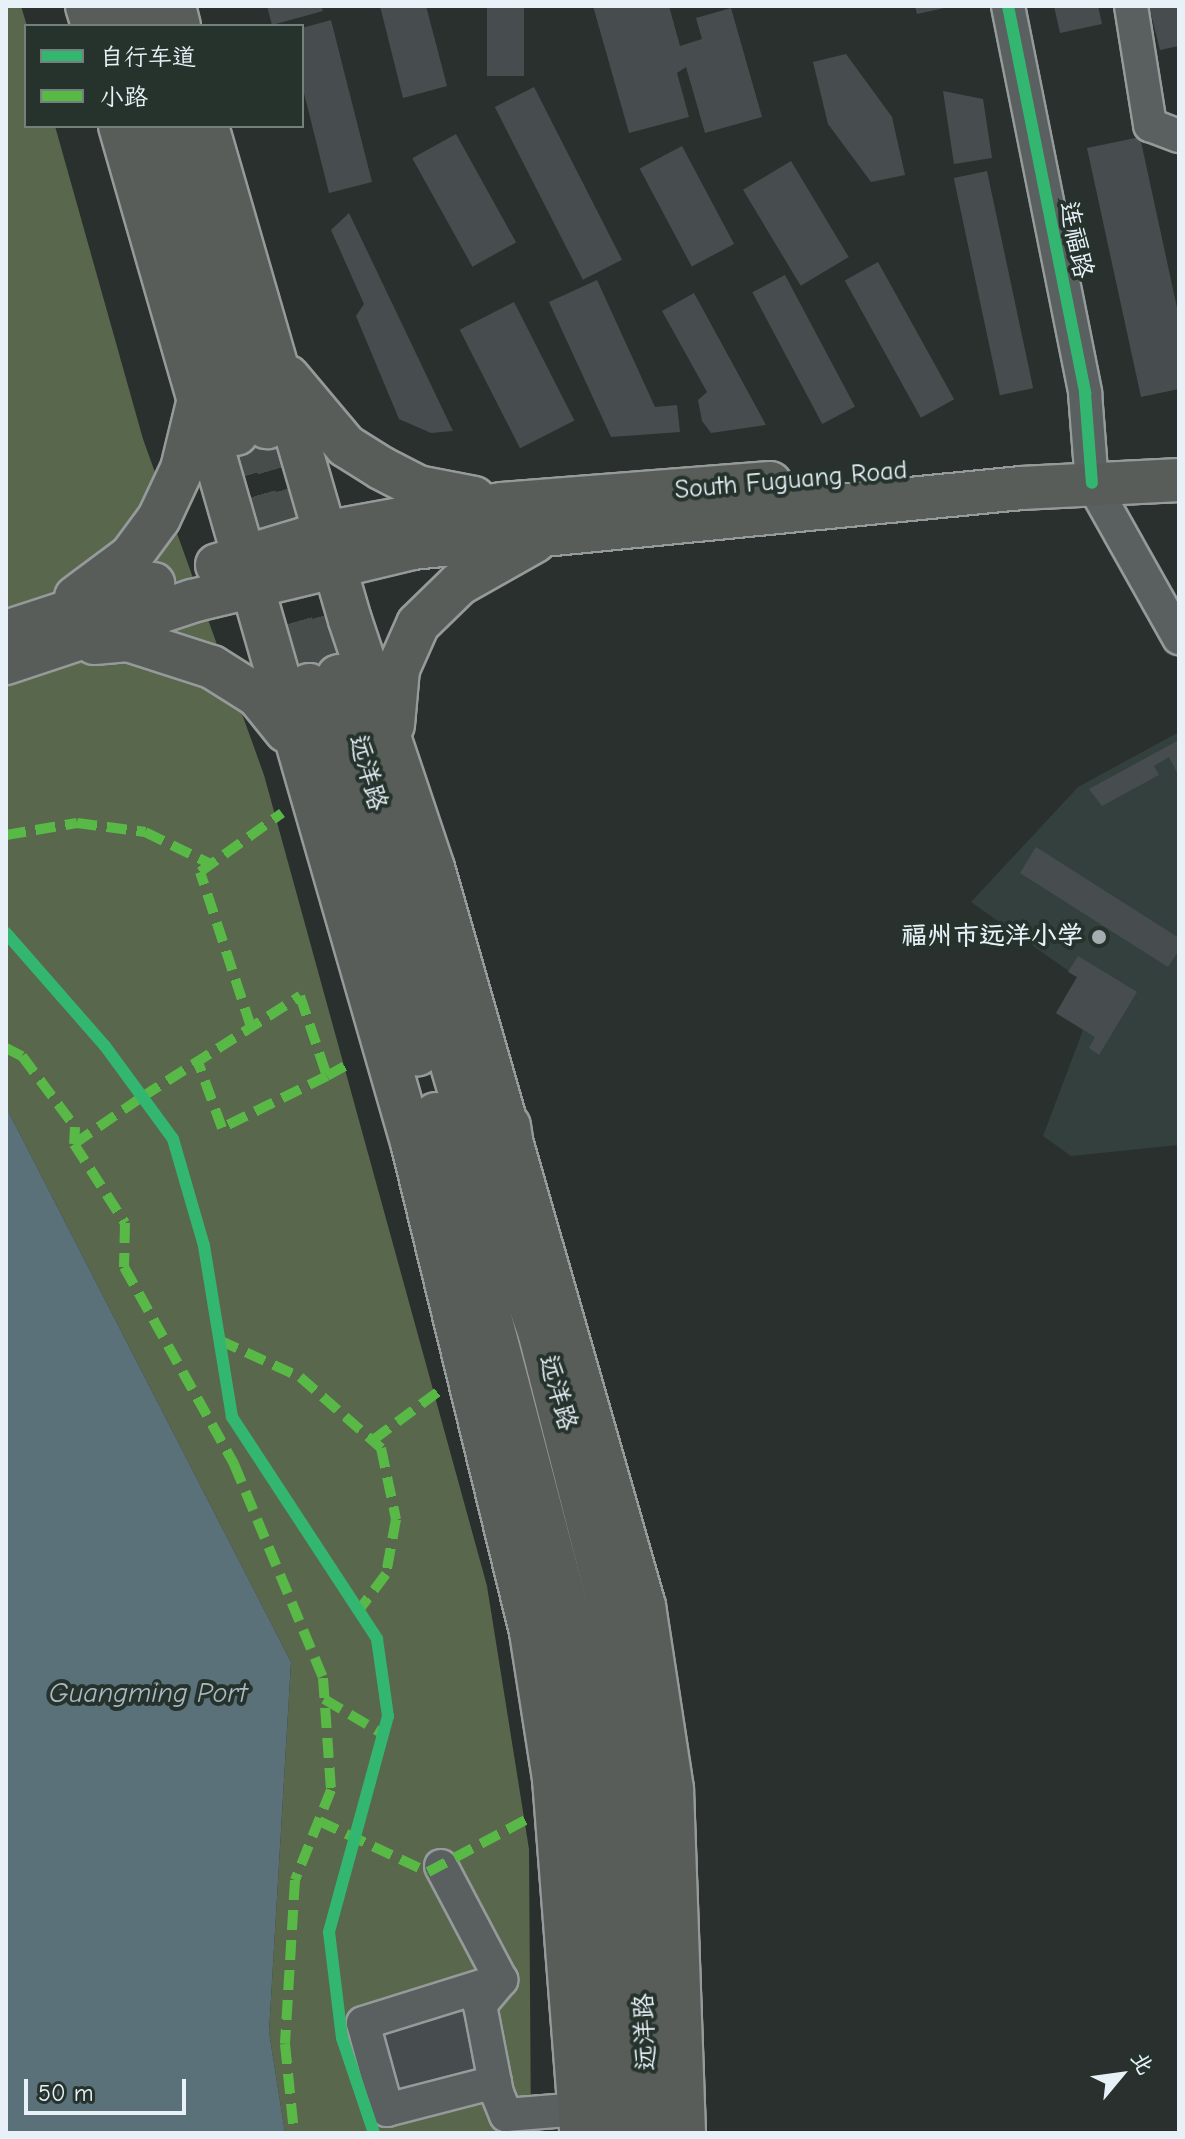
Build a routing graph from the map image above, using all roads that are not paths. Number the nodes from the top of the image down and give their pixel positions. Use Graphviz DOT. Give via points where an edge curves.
graph roads {
  1 [pos="1008,6"];
  2 [pos="1131,6"];
  3 [pos="121,128"];
  4 [pos="150,128"];
  5 [pos="182,128"];
  6 [pos="208,128"];
  7 [pos="1179,136"];
  8 [pos="273,345"];
  9 [pos="198,406"];
  10 [pos="1179,454"];
  11 [pos="1091,470"];
  12 [pos="1179,480"];
  13 [pos="502,504"];
  14 [pos="549,532"];
  15 [pos="409,533"];
  16 [pos="329,549"];
  17 [pos="245,572"];
  18 [pos="6,632"];
  19 [pos="51,632"];
  20 [pos="1179,638"];
  21 [pos="6,663"];
  22 [pos="294,740"];
  23 [pos="397,754"];
  24 [pos="508,1126"];
  25 [pos="413,1146"];
  26 [pos="540,1331"];
  27 [pos="498,1344"];
  28 [pos="441,1866"];
  29 [pos="501,1980"];
  30 [pos="495,2082"];
  31 [pos="589,2125"];
  32 [pos="649,2133"];
  33 [pos="684,2133"];
  1 -- 11 [label="street, 连福路" via="1085,393"];
  2 -- 7 [label="street" via="1150,125"];
  3 -- 9 [label="main road"];
  4 -- 5 [label="highway" via="252,429"];
  6 -- 8 [label="main road"];
  8 -- 13 [label="main road" via="293,386 346,446 418,487"];
  8 -- 16 [label="main road"];
  9 -- 17 [label="main road"];
  9 -- 19 [label="main road" via="182,469 150,531"];
  10 -- 11 [label="main road, South Fuguang Road"];
  11 -- 12 [label="main road, South Fuguang Road"];
  11 -- 13 [label="main road, South Fuguang Road"];
  11 -- 14 [label="main road, South Fuguang Road"];
  11 -- 20 [label="street"];
  13 -- 15 [label="main road, South Fuguang Road"];
  14 -- 15 [label="main road, South Fuguang Road"];
  14 -- 23 [label="main road" via="459,584 418,624 398,669 392,710"];
  15 -- 16 [label="main road"];
  16 -- 17 [label="main road"];
  16 -- 23 [label="main road"];
  17 -- 19 [label="main road"];
  17 -- 22 [label="main road"];
  18 -- 19 [label="main road"];
  19 -- 21 [label="main road"];
  19 -- 22 [label="main road" via="128,640 199,661 258,696"];
  22 -- 25 [label="main road"];
  23 -- 24 [label="main road"];
  24 -- 26 [label="highway"];
  24 -- 33 [label="main road" via="644,1606 672,1789"];
  25 -- 27 [label="highway"];
  25 -- 31 [label="main road" via="531,1632 554,1779"];
  26 -- 27 [label="highway, 远洋路" via="324,681"];
  26 -- 32 [label="highway, 远洋路" via="613,1626 633,1779"];
  27 -- 31 [label="highway, 远洋路" via="569,1621 586,1739 601,1937"];
  28 -- 29 [label="street"];
  29 -- 30 [label="street" via="480,2005"];
  29 -- 30 [label="street" via="363,2023 387,2110"];
  30 -- 31 [label="street" via="506,2115"];
}
